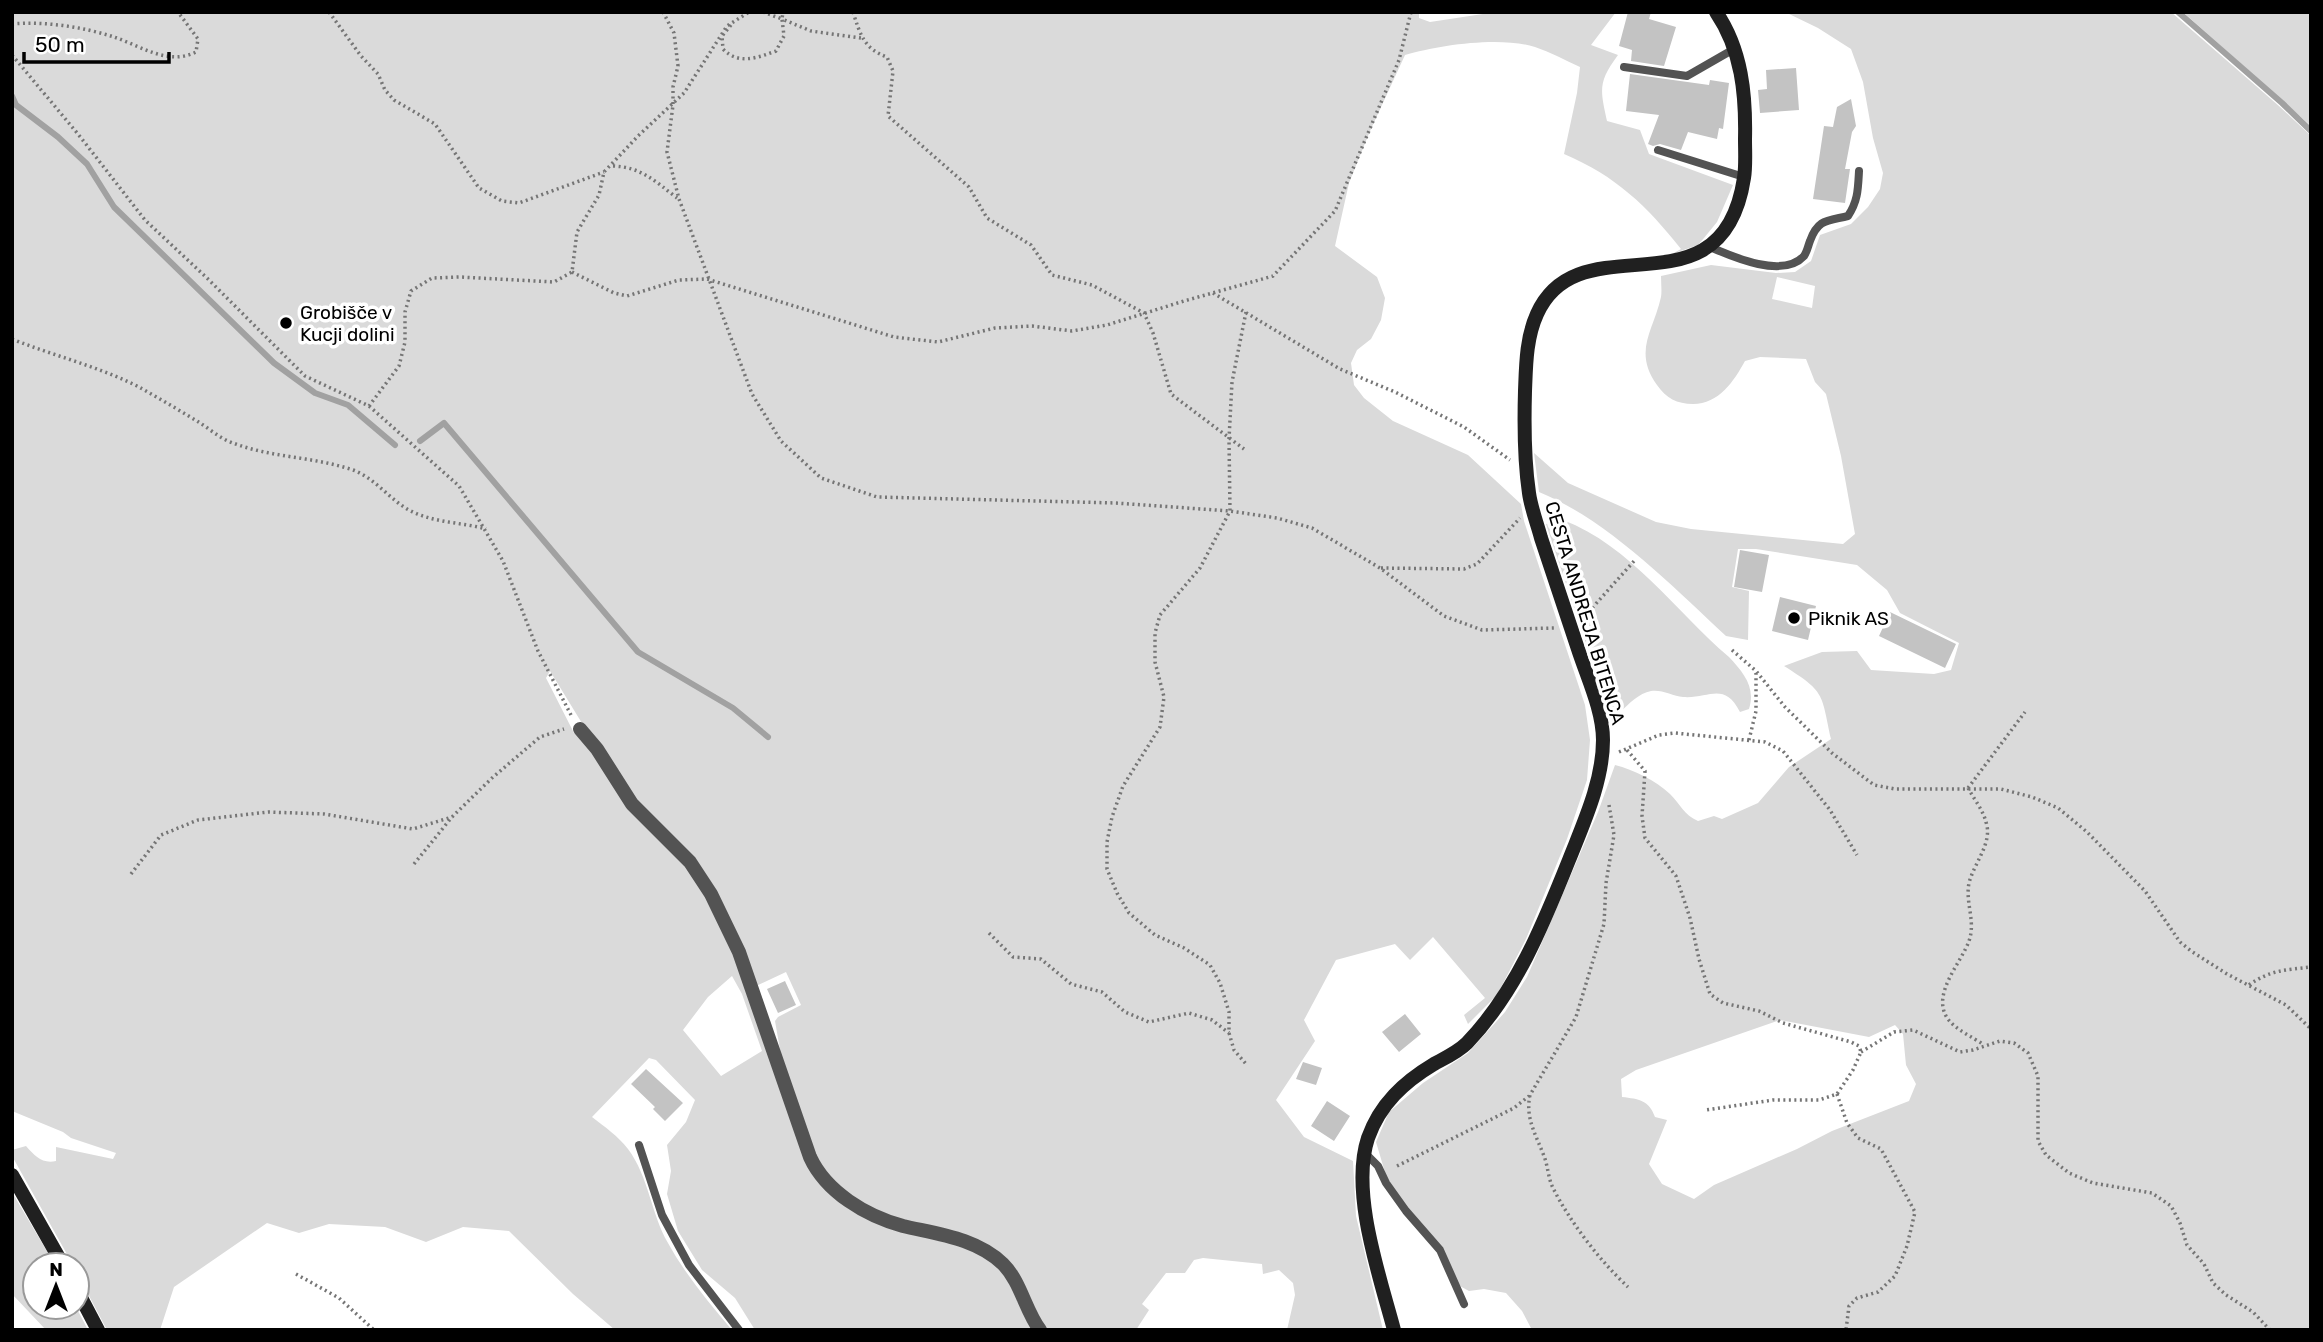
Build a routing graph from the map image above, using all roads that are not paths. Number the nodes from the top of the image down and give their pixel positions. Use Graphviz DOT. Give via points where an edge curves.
graph roads {
  1 [pos="1716,12"];
  2 [pos="1734,49"];
  3 [pos="1624,67"];
  4 [pos="1658,150"];
  5 [pos="1859,171"];
  6 [pos="1744,177"];
  7 [pos="1710,247"];
  8 [pos="580,729"];
  9 [pos="639,1145"];
  10 [pos="1365,1153"];
  11 [pos="12,1175"];
  12 [pos="56,1251"];
  13 [pos="1464,1304"];
  14 [pos="739,1330"];
  15 [pos="1040,1330"];
  16 [pos="1394,1330"];
  1 -- 2 [label="street"];
  2 -- 3 [label="lane" via="1687,76"];
  2 -- 6 [label="street" via="1742,72 1745,110"];
  4 -- 6 [label="lane"];
  5 -- 7 [label="lane" via="1853,208 1847,216 1817,225 1805,255 1794,263 1743,261"];
  6 -- 7 [label="street" via="1737,208"];
  7 -- 10 [label="street, CESTA ANDREJA BITENCA" via="1662,264 1599,268 1569,278 1548,294 1535,317 1527,355 1524,437 1532,507 1596,705 1602,755 1583,826 1523,965 1464,1046 1403,1084 1381,1109"];
  8 -- 15 [label="street" via="632,804 690,862 727,923 818,1175 839,1195 881,1218 970,1243 992,1256 1017,1284"];
  9 -- 14 [label="lane" via="662,1215 689,1265"];
  10 -- 13 [label="lane" via="1440,1250"];
  10 -- 16 [label="street, CESTA ANDREJA BITENCA" via="1369,1235"];
  11 -- 12 [label="street"];
}
